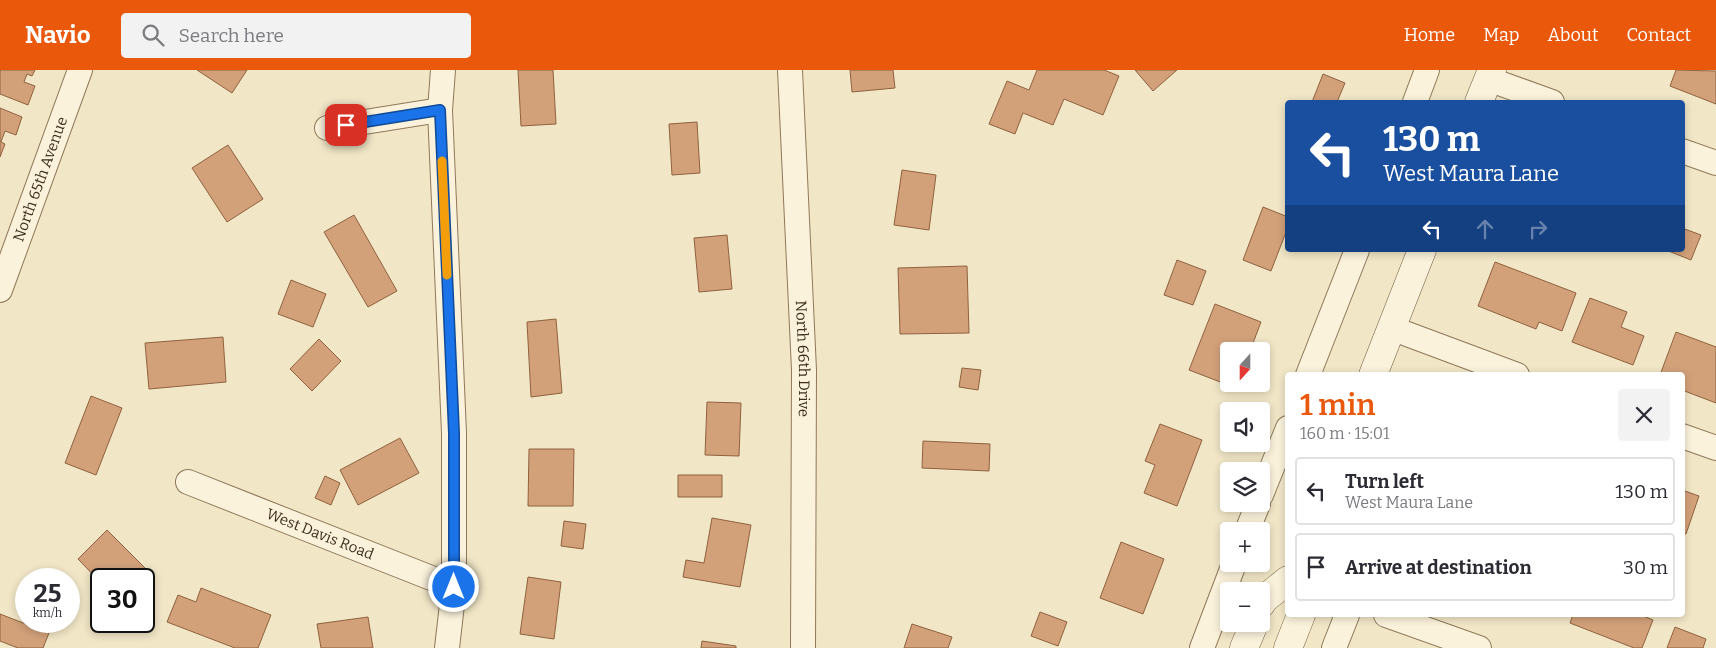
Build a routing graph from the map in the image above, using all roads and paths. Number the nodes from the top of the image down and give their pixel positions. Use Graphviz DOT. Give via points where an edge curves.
graph roads {
  1 [pos="80,70"];
  2 [pos="443,70"];
  3 [pos="790,70"];
  4 [pos="1427,70"];
  5 [pos="1486,84"];
  6 [pos="1415,100"];
  7 [pos="1545,100"];
  8 [pos="440,110"];
  9 [pos="327,128"];
  10 [pos="1685,152"];
  11 [pos="1716,163"];
  12 [pos="1356,252"];
  13 [pos="1421,252"];
  14 [pos="0,290"];
  15 [pos="1391,328"];
  16 [pos="1309,372"];
  17 [pos="1374,372"];
  18 [pos="1509,372"];
  19 [pos="1285,435"];
  20 [pos="1685,437"];
  21 [pos="1716,448"];
  22 [pos="1270,473"];
  23 [pos="188,482"];
  24 [pos="1231,572"];
  25 [pos="1285,582"];
  26 [pos="454,587"];
  27 [pos="1270,594"];
  28 [pos="1299,617"];
  29 [pos="1346,617"];
  30 [pos="1392,617"];
  31 [pos="1251,632"];
  32 [pos="447,648"];
  33 [pos="803,648"];
  34 [pos="1202,648"];
  35 [pos="1244,648"];
  36 [pos="1288,648"];
  37 [pos="1334,648"];
  38 [pos="1479,648"];
  1 -- 14 [label="street, North 65th Avenue"];
  2 -- 8 [label="street"];
  3 -- 33 [label="street, North 66th Drive" via="804,370"];
  4 -- 6 [label="street"];
  5 -- 7 [label="street"];
  8 -- 9 [label="street"];
  8 -- 26 [label="street" via="454,433"];
  10 -- 11 [label="street"];
  12 -- 16 [label="street"];
  13 -- 15 [label="main road"];
  15 -- 17 [label="main road"];
  15 -- 18 [label="street"];
  19 -- 22 [label="street"];
  20 -- 21 [label="street"];
  23 -- 26 [label="street, West Davis Road"];
  24 -- 34 [label="street"];
  25 -- 27 [label="main road"];
  26 -- 32 [label="street"];
  28 -- 36 [label="main road"];
  29 -- 37 [label="street"];
  30 -- 38 [label="street"];
  31 -- 35 [label="main road"];
}
